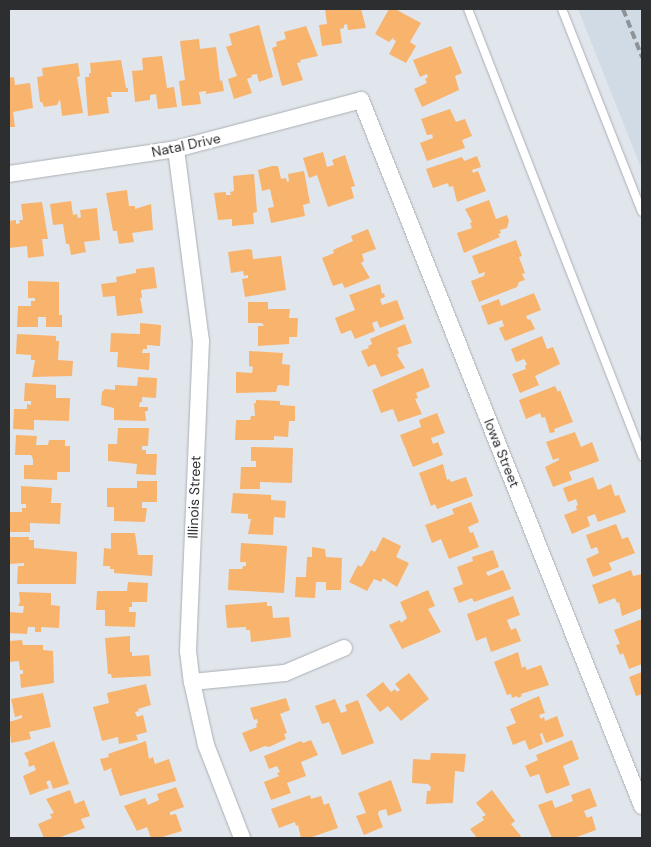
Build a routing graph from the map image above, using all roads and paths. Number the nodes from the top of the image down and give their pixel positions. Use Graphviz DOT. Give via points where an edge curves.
graph roads {
  1 [pos="468,9"];
  2 [pos="562,9"];
  3 [pos="361,100"];
  4 [pos="176,149"];
  5 [pos="9,174"];
  6 [pos="642,212"];
  7 [pos="642,456"];
  8 [pos="344,648"];
  9 [pos="192,682"];
  10 [pos="642,806"];
  11 [pos="242,838"];
  1 -- 7 [label="lane"];
  2 -- 6 [label="lane"];
  3 -- 4 [label="street, Natal Drive"];
  3 -- 10 [label="street, Iowa Street"];
  4 -- 5 [label="street, Natal Drive"];
  4 -- 9 [label="street, Illinois Street" via="201,340 188,651"];
  8 -- 9 [label="street" via="284,673"];
  9 -- 11 [label="street, Illinois Street" via="206,745"];
}
